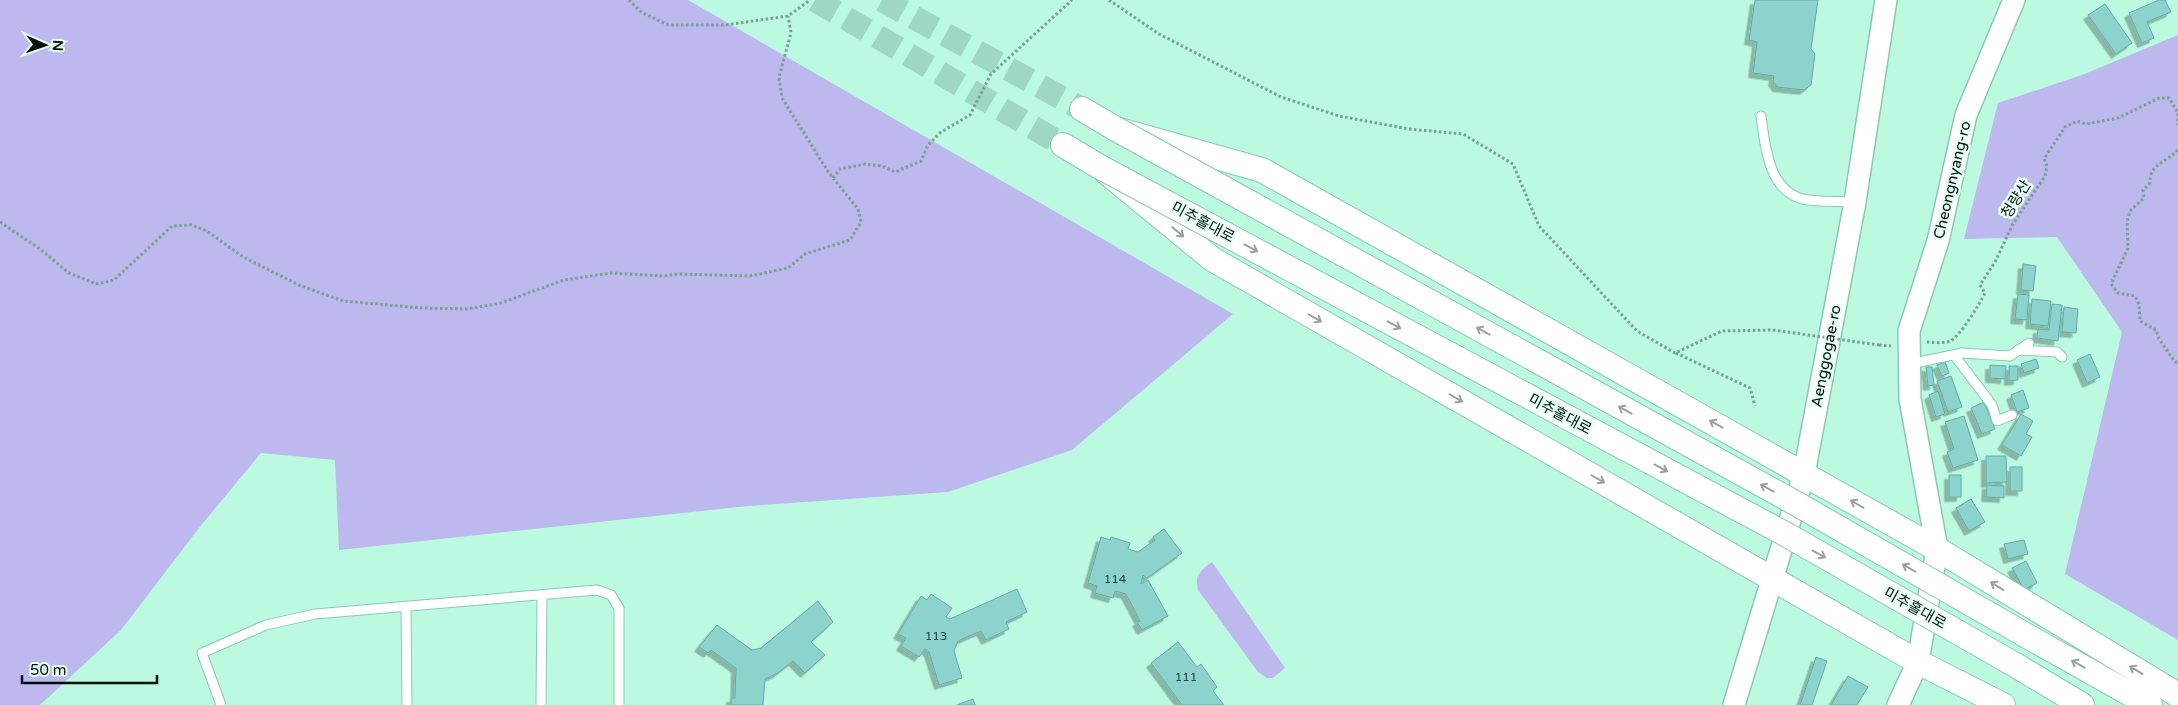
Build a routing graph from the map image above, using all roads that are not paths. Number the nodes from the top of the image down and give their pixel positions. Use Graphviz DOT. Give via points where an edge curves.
graph roads {
  1 [pos="1886,0"];
  2 [pos="2014,0"];
  3 [pos="1082,109"];
  4 [pos="1761,116"];
  5 [pos="1116,129"];
  6 [pos="1063,145"];
  7 [pos="1100,167"];
  8 [pos="1855,202"];
  9 [pos="2029,343"];
  10 [pos="2018,350"];
  11 [pos="1954,355"];
  12 [pos="1909,356"];
  13 [pos="2062,357"];
  14 [pos="2012,415"];
  15 [pos="1804,474"];
  16 [pos="1937,549"];
  17 [pos="1772,578"];
  18 [pos="542,595"];
  19 [pos="406,607"];
  20 [pos="1918,662"];
  21 [pos="2178,695"];
  22 [pos="221,705"];
  23 [pos="407,705"];
  24 [pos="541,705"];
  25 [pos="620,705"];
  26 [pos="1734,705"];
  27 [pos="1898,705"];
  28 [pos="2003,705"];
  29 [pos="2082,705"];
  30 [pos="2150,705"];
  1 -- 8 [label="street, Aenggogae-ro"];
  2 -- 12 [label="street, Cheongnyang-ro" via="1966,115 1938,241 1909,331"];
  3 -- 5 [label="main road"];
  4 -- 8 [label="lane" via="1775,178 1788,192 1806,200"];
  15 -- 5 [label="main road, one-way" via="1262,170"];
  30 -- 5 [label="main road, 미추홀대로, one-way, bridge" via="1788,500"];
  6 -- 7 [label="main road"];
  7 -- 17 [label="main road, one-way" via="1212,259"];
  7 -- 29 [label="main road, 미추홀대로, one-way, bridge" via="1787,535"];
  8 -- 15 [label="street, Aenggogae-ro"];
  9 -- 10 [label="lane"];
  10 -- 11 [label="lane" via="2010,356"];
  10 -- 13 [label="lane" via="2057,352"];
  11 -- 12 [label="lane"];
  11 -- 14 [label="lane" via="1992,405 1997,421"];
  12 -- 16 [label="street, Cheongnyang-ro" via="1910,399"];
  16 -- 15 [label="main road, one-way"];
  15 -- 17 [label="street, Aenggogae-ro"];
  16 -- 20 [label="street, Cheongnyang-ro"];
  21 -- 16 [label="main road, one-way"];
  17 -- 20 [label="main road"];
  17 -- 26 [label="street, Aenggogae-ro"];
  18 -- 19 [label="lane"];
  18 -- 24 [label="lane"];
  18 -- 25 [label="lane" via="597,590 611,595 618,608"];
  19 -- 22 [label="lane" via="315,614 282,621 202,653"];
  19 -- 23 [label="lane"];
  20 -- 27 [label="street, Cheongnyang-ro"];
  20 -- 28 [label="main road"];
}
